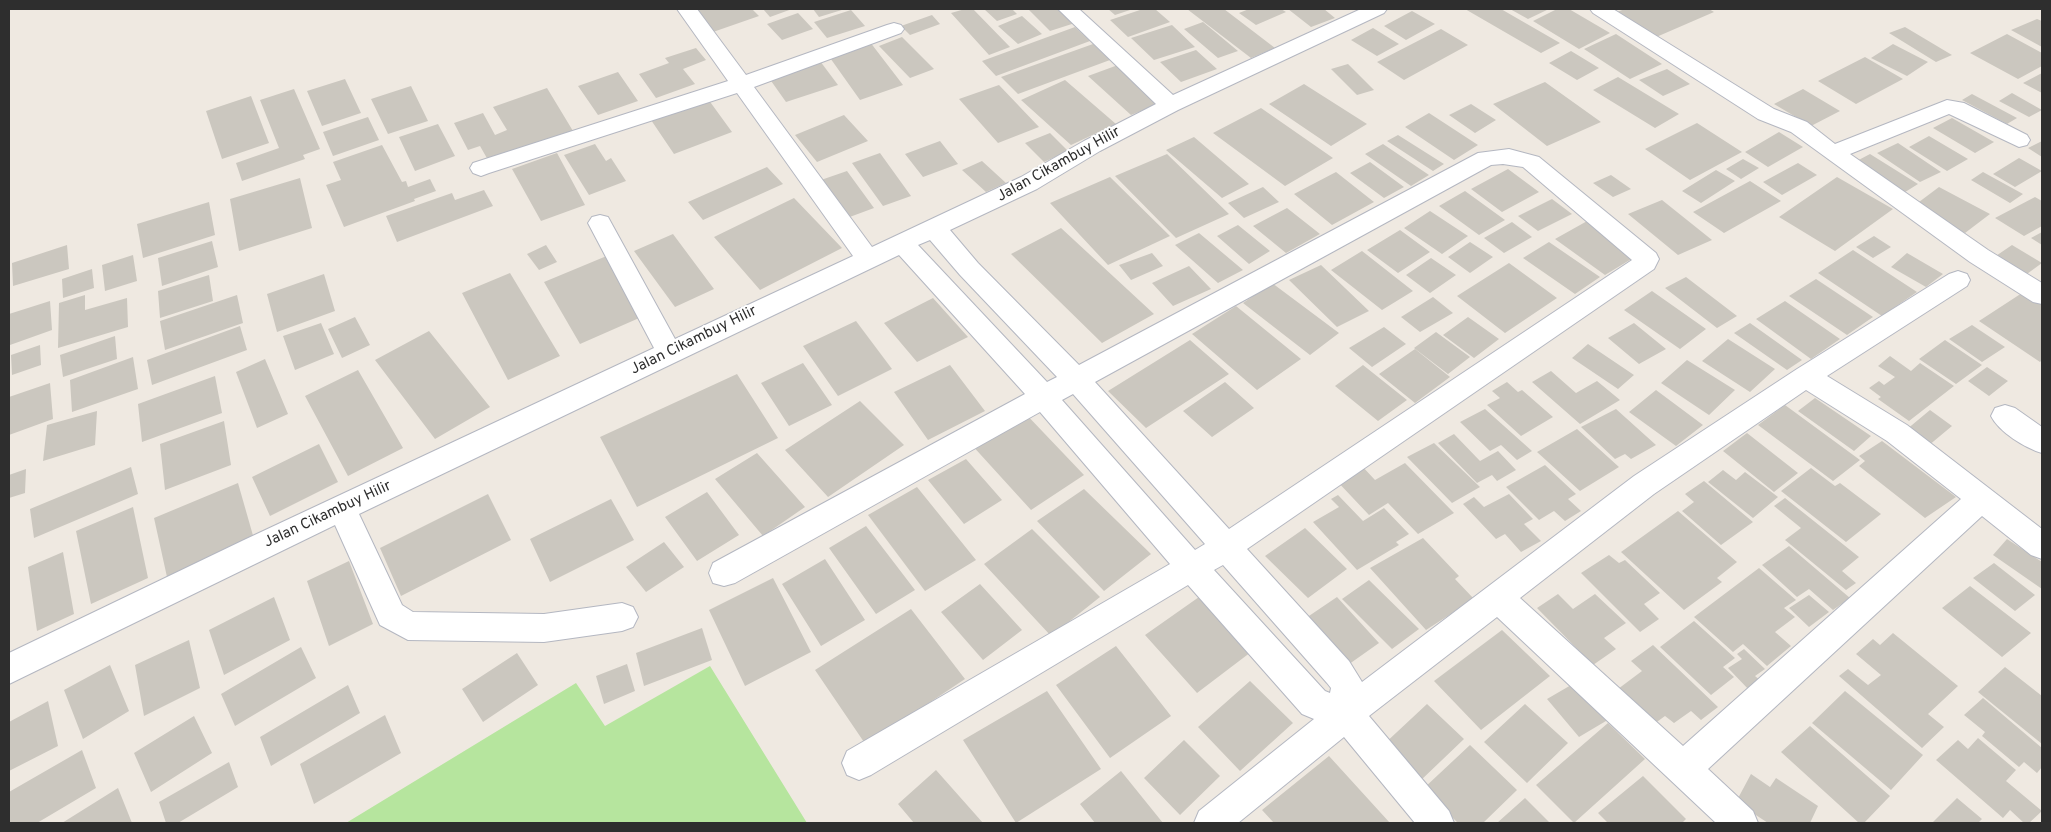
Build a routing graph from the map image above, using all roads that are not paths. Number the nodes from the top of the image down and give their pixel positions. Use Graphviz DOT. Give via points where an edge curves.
graph roads {
  1 [pos="687,9"];
  2 [pos="1068,9"];
  3 [pos="1377,9"];
  4 [pos="1600,9"];
  5 [pos="894,29"];
  6 [pos="742,84"];
  7 [pos="1170,105"];
  8 [pos="2019,140"];
  9 [pos="1833,153"];
  10 [pos="481,168"];
  11 [pos="600,223"];
  12 [pos="935,228"];
  13 [pos="902,243"];
  14 [pos="867,258"];
  15 [pos="1958,280"];
  16 [pos="2042,295"];
  17 [pos="670,353"];
  18 [pos="1806,376"];
  19 [pos="1076,379"];
  20 [pos="1043,396"];
  21 [pos="2005,416"];
  22 [pos="2042,442"];
  23 [pos="1982,498"];
  24 [pos="342,509"];
  25 [pos="2042,546"];
  26 [pos="1227,547"];
  27 [pos="1193,569"];
  28 [pos="724,573"];
  29 [pos="1498,598"];
  30 [pos="622,617"];
  31 [pos="9,669"];
  32 [pos="1346,714"];
  33 [pos="859,763"];
  34 [pos="1682,770"];
  35 [pos="1211,823"];
  36 [pos="1437,823"];
  37 [pos="1741,823"];
  1 -- 6 [label="street"];
  2 -- 7 [label="street"];
  3 -- 7 [label="street, Jalan Cikambuy Hilir"];
  4 -- 9 [label="street" via="1766,114 1799,127"];
  5 -- 6 [label="street"];
  6 -- 10 [label="street"];
  6 -- 14 [label="street"];
  7 -- 12 [label="street, Jalan Cikambuy Hilir" via="1029,183"];
  8 -- 9 [label="street" via="1948,107"];
  9 -- 16 [label="street" via="1979,256"];
  11 -- 17 [label="street"];
  12 -- 13 [label="street, Jalan Cikambuy Hilir"];
  12 -- 19 [label="street"];
  13 -- 14 [label="street, Jalan Cikambuy Hilir"];
  13 -- 20 [label="street"];
  14 -- 17 [label="street, Jalan Cikambuy Hilir"];
  15 -- 18 [label="street"];
  17 -- 24 [label="street, Jalan Cikambuy Hilir"];
  18 -- 23 [label="street" via="1897,434"];
  18 -- 29 [label="street" via="1644,485"];
  19 -- 20 [label="street"];
  19 -- 26 [label="street"];
  19 -- 26 [label="street" via="1486,158 1508,155 1531,162 1642,253 1645,263"];
  20 -- 27 [label="street"];
  20 -- 28 [label="street"];
  21 -- 22 [label="street"];
  23 -- 25 [label="street"];
  23 -- 34 [label="street"];
  24 -- 30 [label="street" via="391,615 408,626 544,628"];
  24 -- 31 [label="street, Jalan Cikambuy Hilir"];
  26 -- 27 [label="street"];
  26 -- 32 [label="street" via="1347,684"];
  27 -- 32 [label="street" via="1314,703"];
  27 -- 33 [label="street"];
  29 -- 32 [label="street"];
  29 -- 34 [label="street"];
  32 -- 35 [label="street"];
  32 -- 36 [label="street"];
  34 -- 37 [label="street"];
}
